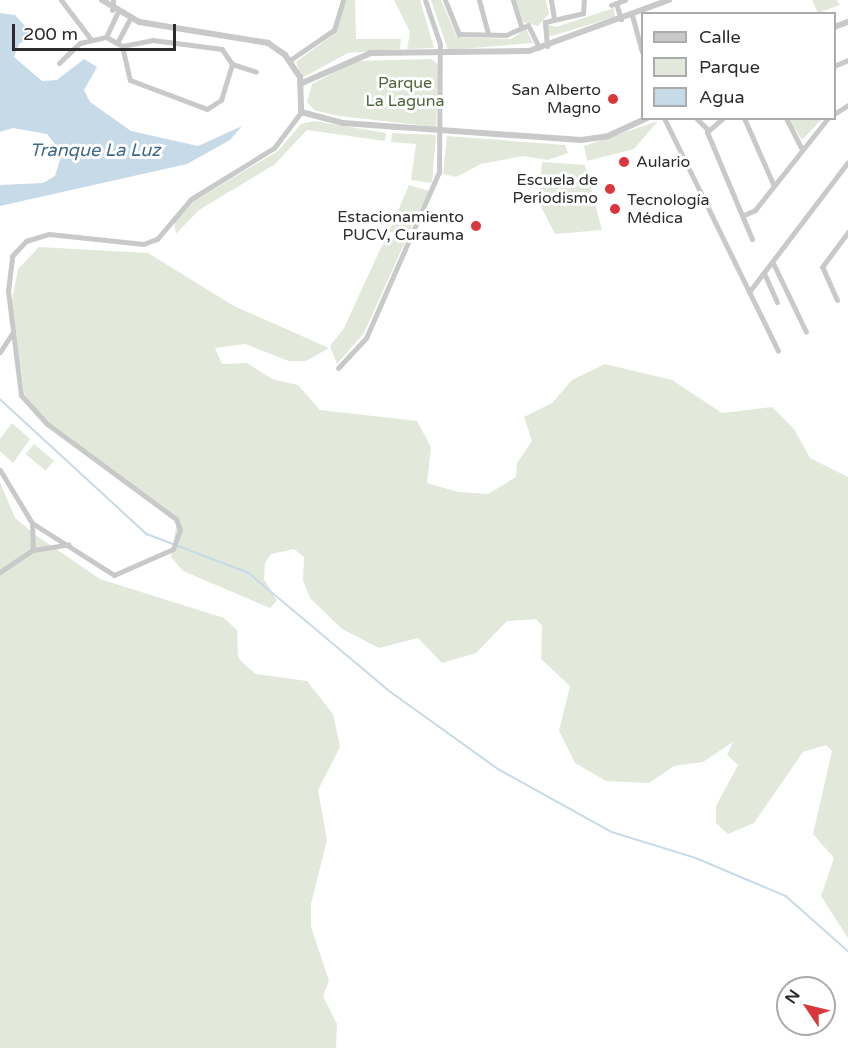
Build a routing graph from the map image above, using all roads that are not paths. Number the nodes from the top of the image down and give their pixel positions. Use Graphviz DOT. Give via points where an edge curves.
graph roads {
  1 [pos="61,0"];
  2 [pos="102,0"];
  3 [pos="113,0"];
  4 [pos="343,0"];
  5 [pos="425,0"];
  6 [pos="445,0"];
  7 [pos="479,0"];
  8 [pos="513,0"];
  9 [pos="551,0"];
  10 [pos="584,0"];
  11 [pos="624,0"];
  12 [pos="669,0"];
  13 [pos="652,3"];
  14 [pos="114,11"];
  15 [pos="632,15"];
  16 [pos="554,18"];
  17 [pos="621,19"];
  18 [pos="129,20"];
  19 [pos="521,27"];
  20 [pos="488,34"];
  21 [pos="106,37"];
  22 [pos="90,38"];
  23 [pos="120,44"];
  24 [pos="547,46"];
  25 [pos="539,48"];
  26 [pos="641,48"];
  27 [pos="441,53"];
  28 [pos="290,60"];
  29 [pos="59,63"];
  30 [pos="232,64"];
  31 [pos="256,72"];
  32 [pos="302,83"];
  33 [pos="303,99"];
  34 [pos="301,112"];
  35 [pos="315,116"];
  36 [pos="642,120"];
  37 [pos="665,120"];
  38 [pos="698,120"];
  39 [pos="720,120"];
  40 [pos="745,120"];
  41 [pos="787,120"];
  42 [pos="827,120"];
  43 [pos="294,124"];
  44 [pos="707,129"];
  45 [pos="441,131"];
  46 [pos="801,148"];
  47 [pos="848,162"];
  48 [pos="774,186"];
  49 [pos="744,215"];
  50 [pos="848,232"];
  51 [pos="752,239"];
  52 [pos="773,263"];
  53 [pos="765,273"];
  54 [pos="749,292"];
  55 [pos="837,300"];
  56 [pos="777,302"];
  57 [pos="14,330"];
  58 [pos="806,332"];
  59 [pos="778,351"];
  60 [pos="0,352"];
  61 [pos="338,368"];
  62 [pos="0,470"];
  63 [pos="32,523"];
  64 [pos="70,544"];
  65 [pos="33,550"];
  66 [pos="0,572"];
  1 -- 22 [label="street"];
  2 -- 14 [label="street"];
  3 -- 14 [label="street"];
  4 -- 28 [label="street" via="334,30"];
  5 -- 27 [label="street"];
  6 -- 20 [label="street" via="457,33"];
  7 -- 20 [label="street"];
  8 -- 19 [label="street"];
  9 -- 16 [label="street"];
  10 -- 16 [label="street" via="583,12"];
  11 -- 17 [label="street" via="614,4"];
  12 -- 13 [label="street"];
  13 -- 15 [label="street"];
  14 -- 18 [label="street"];
  14 -- 21 [label="street"];
  15 -- 17 [label="street"];
  15 -- 26 [label="street"];
  16 -- 24 [label="street" via="542,25"];
  17 -- 24 [label="street"];
  18 -- 23 [label="street"];
  18 -- 28 [label="street" via="201,35 256,38"];
  19 -- 20 [label="street" via="506,35"];
  19 -- 25 [label="street" via="532,28"];
  21 -- 22 [label="street"];
  21 -- 23 [label="street"];
  22 -- 29 [label="street"];
  23 -- 30 [label="street" via="153,40 222,49"];
  23 -- 30 [label="street" via="130,80 207,109 221,100"];
  24 -- 25 [label="street"];
  25 -- 27 [label="street" via="514,54"];
  27 -- 32 [label="street" via="354,56"];
  27 -- 45 [label="street"];
  28 -- 32 [label="street"];
  30 -- 31 [label="street"];
  32 -- 33 [label="street"];
  33 -- 34 [label="street"];
  33 -- 35 [label="street"];
  34 -- 35 [label="street"];
  34 -- 43 [label="street"];
  35 -- 43 [label="street"];
  35 -- 45 [label="street" via="356,125"];
  36 -- 45 [label="street" via="608,136 581,140"];
  37 -- 54 [label="street"];
  38 -- 44 [label="street"];
  39 -- 44 [label="street"];
  40 -- 48 [label="street"];
  41 -- 46 [label="street"];
  42 -- 46 [label="street"];
  43 -- 57 [label="street" via="274,148 191,199 157,238 143,244 48,234 26,241 12,256 7,274"];
  44 -- 49 [label="street"];
  45 -- 61 [label="street" via="434,187 366,338"];
  46 -- 48 [label="street"];
  47 -- 52 [label="street"];
  48 -- 49 [label="street" via="755,210"];
  49 -- 51 [label="street"];
  50 -- 55 [label="street" via="822,267"];
  52 -- 53 [label="street"];
  52 -- 58 [label="street"];
  53 -- 54 [label="street"];
  53 -- 56 [label="street"];
  54 -- 59 [label="street"];
  57 -- 60 [label="street"];
  57 -- 64 [label="street" via="17,384 32,409 176,519 180,530 172,549 114,575"];
  62 -- 63 [label="street"];
  63 -- 64 [label="street"];
  63 -- 65 [label="street"];
  64 -- 65 [label="street"];
  65 -- 66 [label="street"];
}
